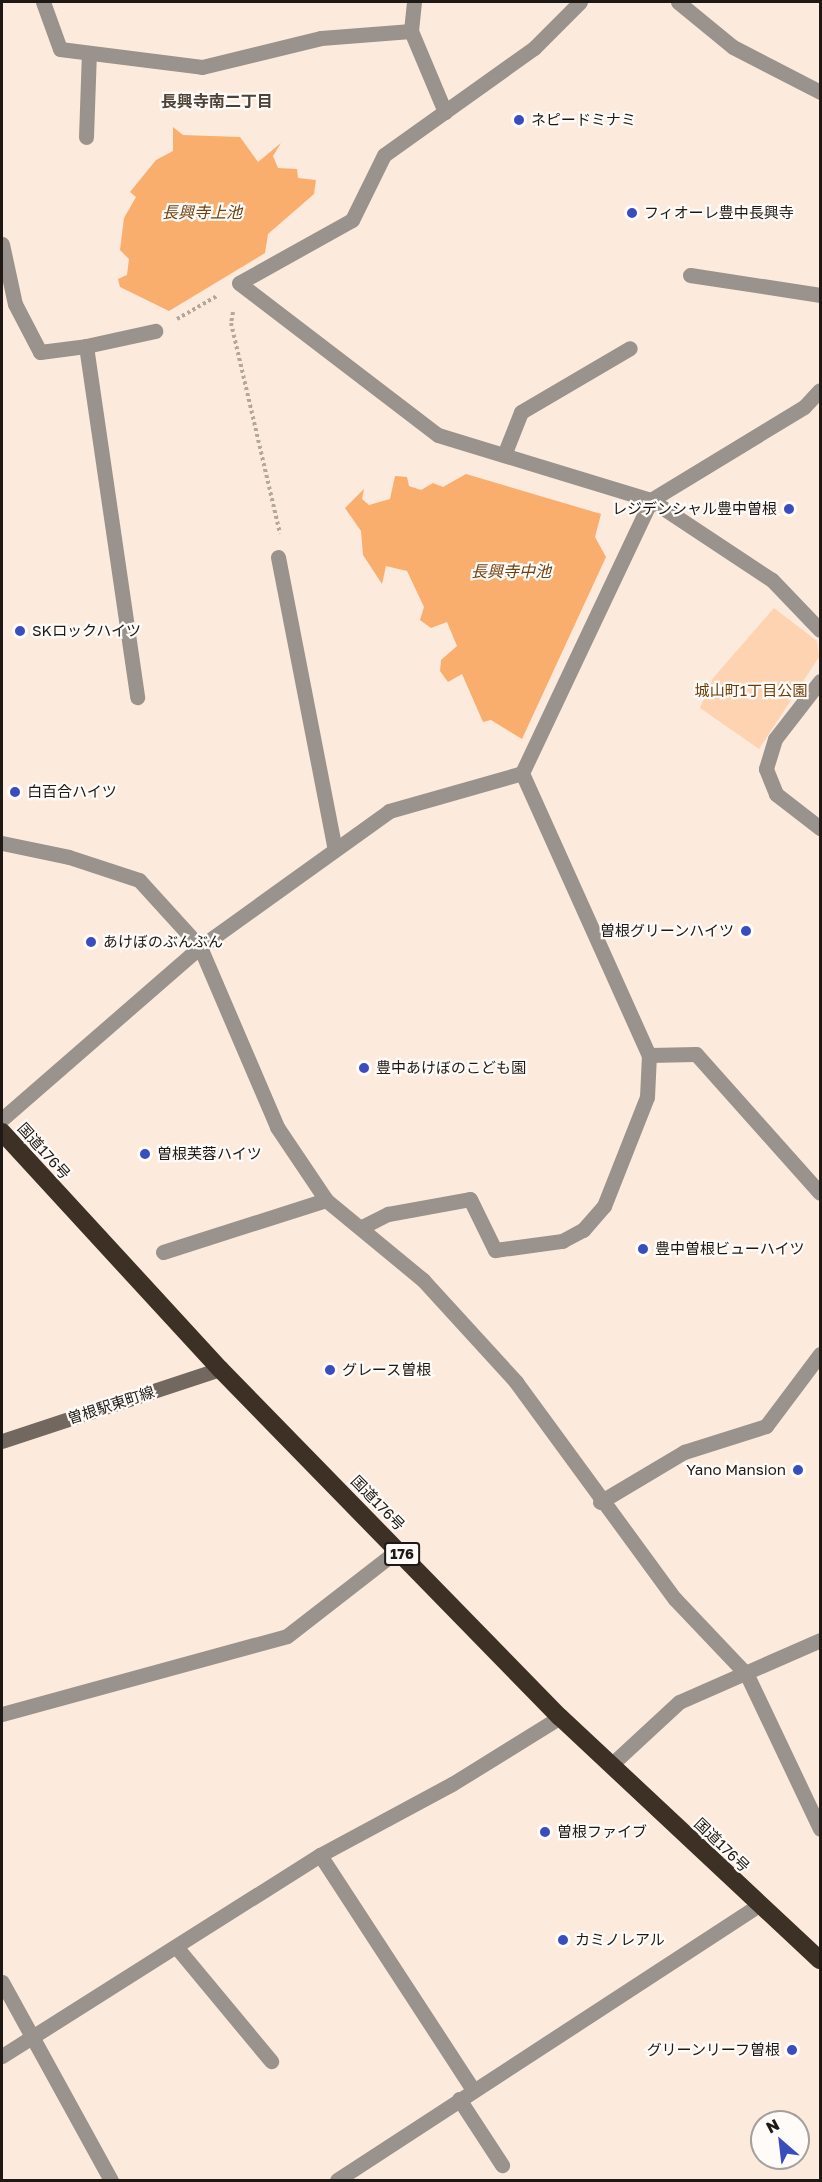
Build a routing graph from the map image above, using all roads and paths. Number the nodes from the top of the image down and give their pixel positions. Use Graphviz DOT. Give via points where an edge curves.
graph roads {
  1 [pos="43,2"];
  2 [pos="414,2"];
  3 [pos="580,2"];
  4 [pos="678,2"];
  5 [pos="411,31"];
  6 [pos="89,53"];
  7 [pos="820,92"];
  8 [pos="445,112"];
  9 [pos="86,137"];
  10 [pos="2,244"];
  11 [pos="690,274"];
  12 [pos="239,283"];
  13 [pos="820,295"];
  14 [pos="155,332"];
  15 [pos="86,346"];
  16 [pos="630,348"];
  17 [pos="820,390"];
  18 [pos="504,455"];
  19 [pos="651,500"];
  20 [pos="278,557"];
  21 [pos="820,630"];
  22 [pos="820,681"];
  23 [pos="137,697"];
  24 [pos="522,773"];
  25 [pos="820,828"];
  26 [pos="2,843"];
  27 [pos="334,850"];
  28 [pos="200,947"];
  29 [pos="649,1055"];
  30 [pos="2,1119"];
  31 [pos="2,1132"];
  32 [pos="820,1193"];
  33 [pos="326,1200"];
  34 [pos="362,1227"];
  35 [pos="163,1252"];
  36 [pos="820,1354"];
  37 [pos="220,1369"];
  38 [pos="2,1441"];
  39 [pos="600,1502"];
  40 [pos="398,1550"];
  41 [pos="820,1641"];
  42 [pos="747,1675"];
  43 [pos="2,1714"];
  44 [pos="560,1717"];
  45 [pos="612,1764"];
  46 [pos="820,1829"];
  47 [pos="320,1855"];
  48 [pos="759,1905"];
  49 [pos="178,1949"];
  50 [pos="820,1960"];
  51 [pos="2,1982"];
  52 [pos="31,2039"];
  53 [pos="2,2056"];
  54 [pos="271,2061"];
  55 [pos="473,2090"];
  56 [pos="459,2099"];
  57 [pos="502,2165"];
  58 [pos="111,2181"];
  59 [pos="337,2181"];
  1 -- 6 [label="street" via="60,49"];
  2 -- 5 [label="street"];
  3 -- 8 [label="street" via="534,48"];
  4 -- 7 [label="street" via="733,47"];
  5 -- 6 [label="street" via="321,38 202,67"];
  5 -- 8 [label="street"];
  6 -- 9 [label="street"];
  8 -- 12 [label="street" via="384,155 352,220"];
  10 -- 15 [label="street" via="15,304 40,352"];
  11 -- 13 [label="street"];
  12 -- 14 [label="path"];
  12 -- 18 [label="street" via="438,435"];
  12 -- 20 [label="path" via="231,323 282,540"];
  14 -- 15 [label="street"];
  15 -- 23 [label="street"];
  16 -- 18 [label="street" via="521,412"];
  17 -- 19 [label="street" via="804,407"];
  18 -- 19 [label="street"];
  19 -- 21 [label="street" via="772,580"];
  19 -- 24 [label="street"];
  20 -- 27 [label="street"];
  22 -- 25 [label="street" via="775,739 766,769 776,794"];
  24 -- 27 [label="street" via="389,811"];
  24 -- 29 [label="street"];
  26 -- 28 [label="street" via="69,857 139,880"];
  27 -- 28 [label="street"];
  28 -- 30 [label="street"];
  28 -- 33 [label="street" via="277,1127"];
  29 -- 32 [label="street" via="696,1054"];
  29 -- 34 [label="street" via="647,1097 604,1206 583,1230 562,1241 495,1250 470,1200 388,1214"];
  31 -- 37 [label="highway, 国道176号 / 176"];
  33 -- 34 [label="street"];
  33 -- 35 [label="street"];
  34 -- 39 [label="street" via="423,1280 516,1382"];
  36 -- 39 [label="street" via="766,1426 684,1452"];
  37 -- 38 [label="street, 曽根駅東町線"];
  37 -- 40 [label="highway, 国道176号 / 176"];
  39 -- 42 [label="street" via="675,1599"];
  40 -- 43 [label="street" via="287,1636"];
  40 -- 44 [label="highway, 国道176号 / 176"];
  41 -- 42 [label="street"];
  42 -- 45 [label="street" via="680,1702"];
  42 -- 46 [label="street"];
  44 -- 45 [label="highway, 国道176号 / 176"];
  44 -- 47 [label="street" via="452,1784"];
  45 -- 48 [label="highway, 国道176号 / 176"];
  47 -- 49 [label="street"];
  47 -- 55 [label="street"];
  48 -- 50 [label="highway, 国道176号 / 176"];
  48 -- 55 [label="street"];
  49 -- 52 [label="street"];
  49 -- 54 [label="street"];
  51 -- 52 [label="street"];
  52 -- 53 [label="street"];
  52 -- 58 [label="street"];
  55 -- 56 [label="street"];
  56 -- 57 [label="street"];
  56 -- 59 [label="street"];
}
